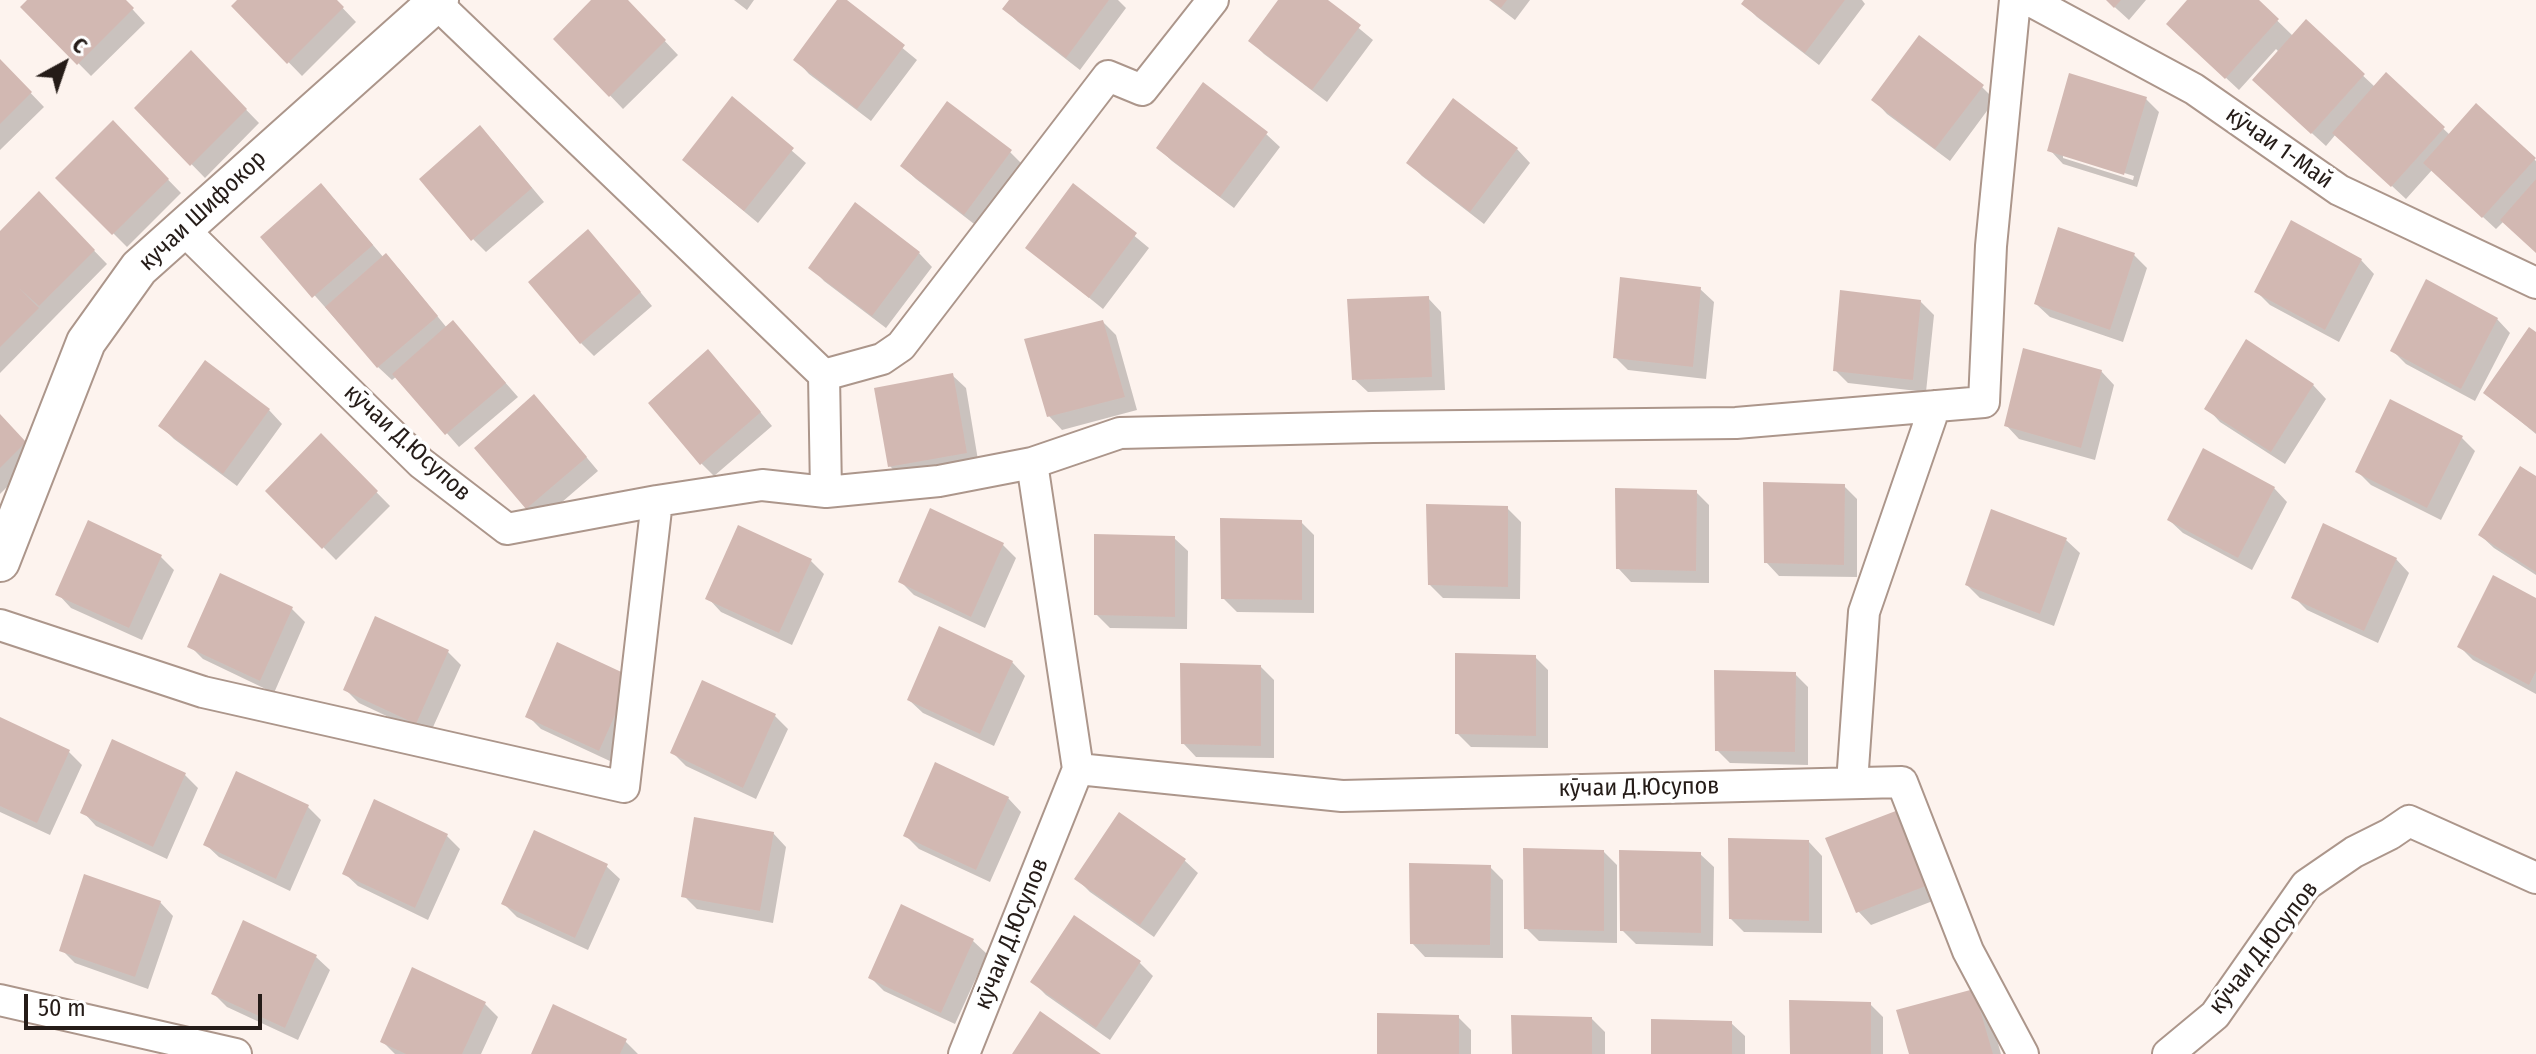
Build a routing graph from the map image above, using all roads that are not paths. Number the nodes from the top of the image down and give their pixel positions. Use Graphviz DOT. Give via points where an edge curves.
graph roads {
  1 [pos="1213,0"];
  2 [pos="2015,0"];
  3 [pos="2029,0"];
  4 [pos="437,1"];
  5 [pos="182,228"];
  6 [pos="2536,283"];
  7 [pos="824,375"];
  8 [pos="1935,406"];
  9 [pos="1032,463"];
  10 [pos="826,492"];
  11 [pos="657,501"];
  12 [pos="3,546"];
  13 [pos="0,625"];
  14 [pos="1078,769"];
  15 [pos="1852,783"];
  16 [pos="2536,878"];
  17 [pos="0,1000"];
  18 [pos="236,1054"];
  19 [pos="964,1054"];
  20 [pos="2023,1054"];
  21 [pos="2168,1054"];
  1 -- 7 [label="street" via="1142,90 1108,76 901,346 882,359"];
  2 -- 8 [label="street, кӯчаи Д.Юсупов" via="1991,246 1984,402"];
  3 -- 6 [label="street, кӯчаи 1-Май" via="2194,89 2339,190"];
  4 -- 5 [label="street, кучаи Шифокор"];
  4 -- 7 [label="street"];
  5 -- 11 [label="street, кӯчаи Д.Юсупов" via="421,463 507,529"];
  5 -- 12 [label="street, кучаи Шифокор" via="139,268 86,342"];
  7 -- 10 [label="street"];
  8 -- 9 [label="street, кӯчаи Д.Юсупов" via="1736,423 1120,433"];
  8 -- 15 [label="street" via="1864,612"];
  9 -- 10 [label="street, кӯчаи Д.Юсупов" via="939,481"];
  9 -- 14 [label="street"];
  10 -- 11 [label="street, кӯчаи Д.Юсупов" via="762,485"];
  11 -- 13 [label="street" via="624,787 203,692"];
  14 -- 15 [label="street, кӯчаи Д.Юсупов" via="1342,796"];
  14 -- 19 [label="street, кӯчаи Д.Юсупов"];
  15 -- 20 [label="street, кӯчаи Д.Юсупов" via="1902,782 1968,951"];
  16 -- 21 [label="street, кӯчаи Д.Юсупов" via="2409,821 2306,885 2215,1015"];
  17 -- 18 [label="street"];
}
